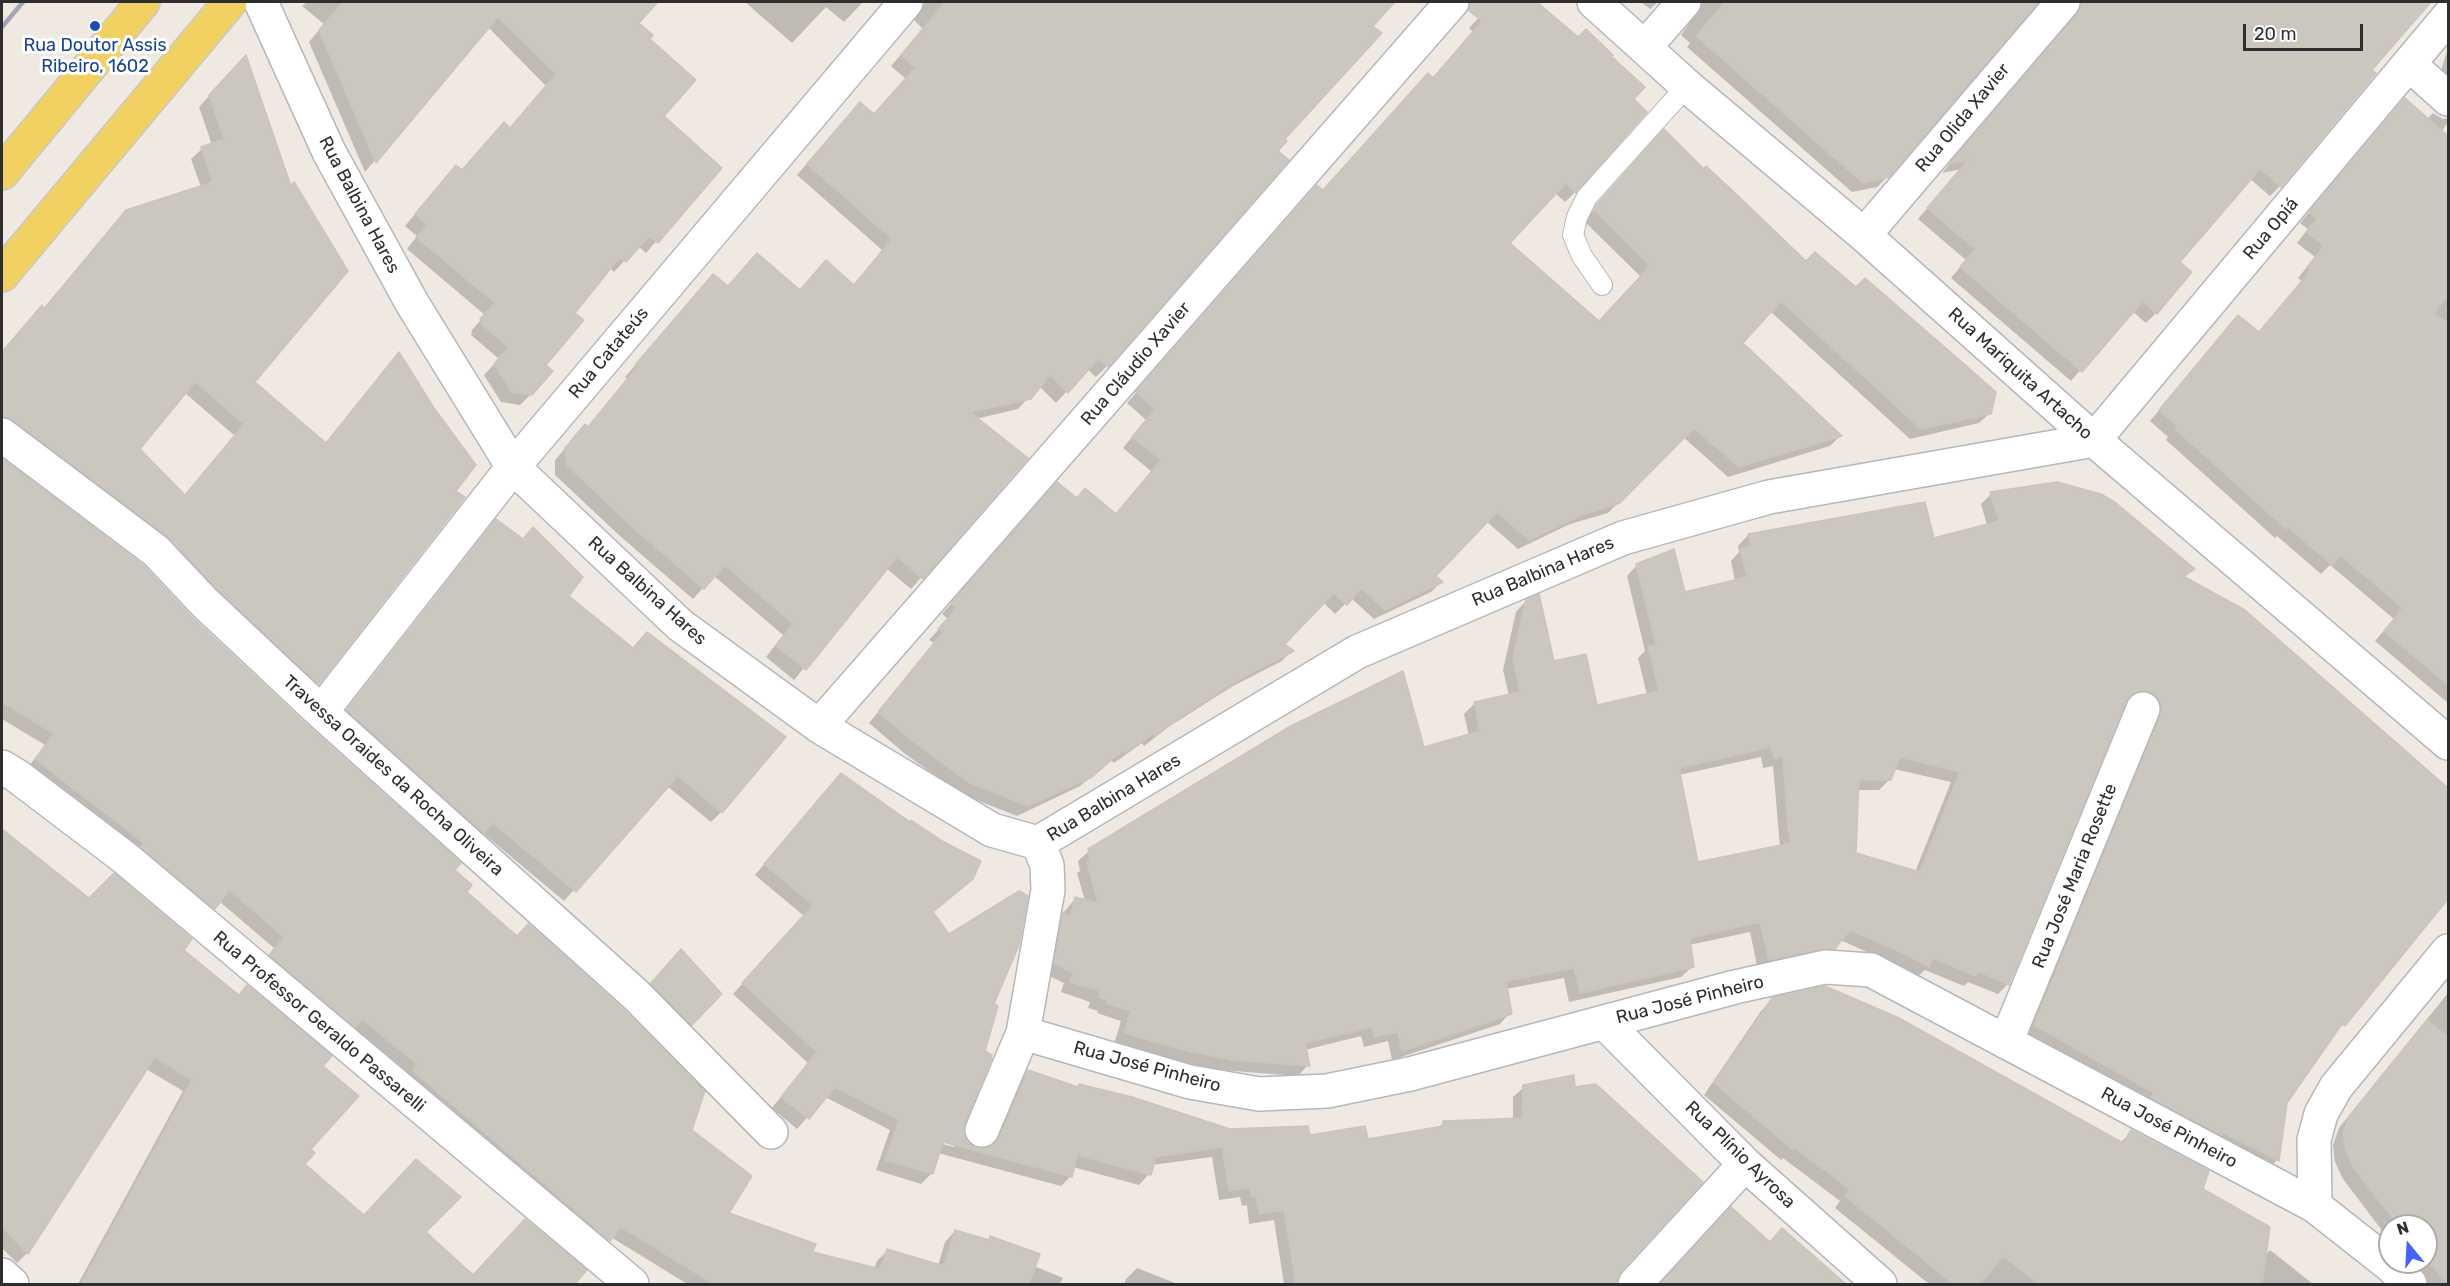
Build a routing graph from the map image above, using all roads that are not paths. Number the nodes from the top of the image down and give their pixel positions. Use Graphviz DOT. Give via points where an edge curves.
graph roads {
  1 [pos="143,2"];
  2 [pos="230,2"];
  3 [pos="261,2"];
  4 [pos="906,2"];
  5 [pos="1452,2"];
  6 [pos="1594,2"];
  7 [pos="1684,2"];
  8 [pos="2063,2"];
  9 [pos="2448,17"];
  10 [pos="1645,47"];
  11 [pos="2409,64"];
  12 [pos="1687,86"];
  13 [pos="2448,99"];
  14 [pos="2,173"];
  15 [pos="1864,235"];
  16 [pos="2,275"];
  17 [pos="1602,285"];
  18 [pos="2,435"];
  19 [pos="2094,440"];
  20 [pos="513,467"];
  21 [pos="2143,709"];
  22 [pos="321,712"];
  23 [pos="819,726"];
  24 [pos="2448,743"];
  25 [pos="2,767"];
  26 [pos="1038,843"];
  27 [pos="2448,951"];
  28 [pos="1604,1022"];
  29 [pos="1023,1033"];
  30 [pos="2006,1042"];
  31 [pos="982,1131"];
  32 [pos="771,1132"];
  33 [pos="1745,1164"];
  34 [pos="2314,1206"];
  35 [pos="2,1275"];
  36 [pos="12,1284"];
  37 [pos="632,1284"];
  38 [pos="1635,1284"];
  39 [pos="1881,1284"];
  40 [pos="2409,1284"];
  1 -- 14 [label="main road"];
  2 -- 16 [label="main road"];
  3 -- 20 [label="street, Rua Balbina Hares" via="329,152 412,303"];
  4 -- 20 [label="street, Rua Catateús"];
  5 -- 23 [label="street, Rua Cláudio Xavier"];
  6 -- 10 [label="street, Rua Mariquita Artacho"];
  7 -- 10 [label="street"];
  8 -- 15 [label="street, Rua Olida Xavier"];
  9 -- 11 [label="street, Rua Opiá"];
  10 -- 12 [label="street, Rua Mariquita Artacho"];
  11 -- 13 [label="street"];
  11 -- 19 [label="street, Rua Opiá"];
  12 -- 15 [label="street, Rua Mariquita Artacho"];
  12 -- 17 [label="lane" via="1587,196 1577,217 1573,235"];
  15 -- 19 [label="street, Rua Mariquita Artacho"];
  18 -- 22 [label="street, Travessa Oraides da Rocha Oliveira" via="156,551"];
  19 -- 24 [label="street, Rua Mariquita Artacho"];
  19 -- 26 [label="street, Rua Balbina Hares" via="1769,497 1623,538 1357,652"];
  20 -- 22 [label="street, Rua Catateús"];
  20 -- 23 [label="street, Rua Balbina Hares" via="680,625"];
  21 -- 30 [label="street, Rua José Maria Rosette"];
  22 -- 32 [label="street, Travessa Oraides da Rocha Oliveira" via="636,995"];
  23 -- 26 [label="street, Rua Balbina Hares" via="992,830"];
  25 -- 37 [label="street, Rua Professor Geraldo Passarelli" via="125,858"];
  26 -- 29 [label="street" via="1047,865 1047,890"];
  27 -- 34 [label="street" via="2336,1087 2321,1114 2314,1140"];
  28 -- 29 [label="street, Rua José Pinheiro" via="1410,1074 1328,1091 1259,1094 1190,1082"];
  28 -- 30 [label="street, Rua José Pinheiro" via="1825,967 1872,970"];
  28 -- 33 [label="street, Rua Plínio Ayrosa"];
  29 -- 31 [label="street"];
  30 -- 34 [label="street, Rua José Pinheiro"];
  33 -- 38 [label="street"];
  33 -- 39 [label="street, Rua Plínio Ayrosa"];
  34 -- 40 [label="street, Rua José Pinheiro"];
  35 -- 36 [label="street"];
}
